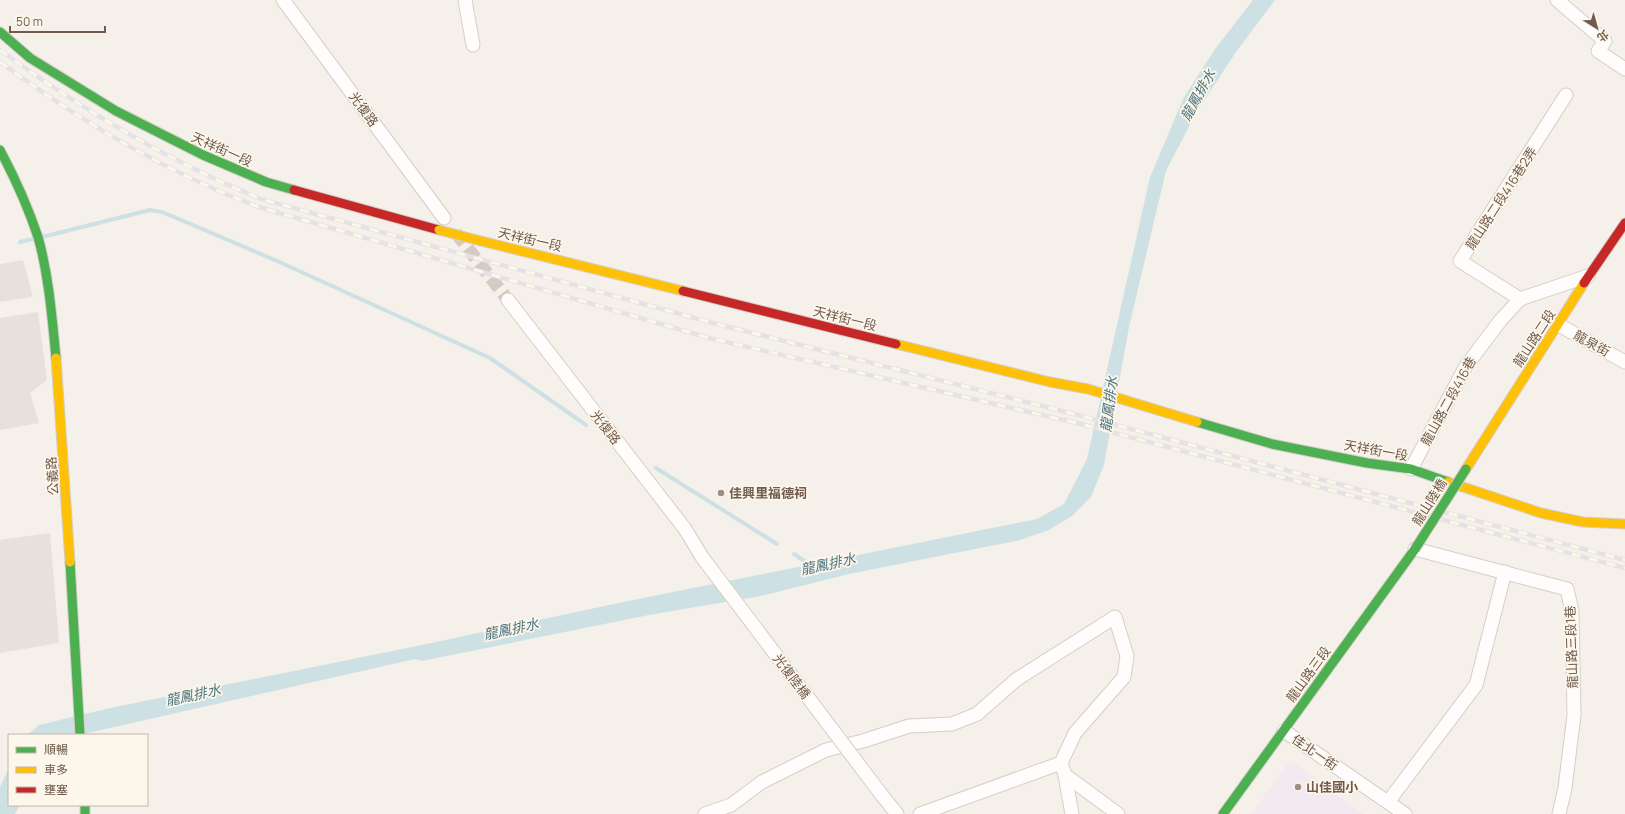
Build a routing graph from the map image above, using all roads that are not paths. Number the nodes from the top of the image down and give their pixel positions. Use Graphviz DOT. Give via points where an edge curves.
graph roads {
  1 [pos="283,0"];
  2 [pos="465,0"];
  3 [pos="1557,0"];
  4 [pos="0,32"];
  5 [pos="474,45"];
  6 [pos="1625,69"];
  7 [pos="1566,95"];
  8 [pos="0,150"];
  9 [pos="1625,223"];
  10 [pos="442,224"];
  11 [pos="1588,276"];
  12 [pos="1520,299"];
  13 [pos="508,300"];
  14 [pos="1558,325"];
  15 [pos="1625,362"];
  16 [pos="1466,468"];
  17 [pos="1411,469"];
  18 [pos="1625,524"];
  19 [pos="1415,549"];
  20 [pos="702,557"];
  21 [pos="1505,572"];
  22 [pos="1284,731"];
  23 [pos="80,734"];
  24 [pos="1063,769"];
  25 [pos="1388,802"];
  26 [pos="894,813"];
  27 [pos="705,814"];
  28 [pos="920,814"];
  29 [pos="1072,814"];
  30 [pos="1118,814"];
  31 [pos="1223,814"];
  32 [pos="1405,814"];
  33 [pos="1559,814"];
  1 -- 10 [label="street, 光復路"];
  2 -- 5 [label="street"];
  3 -- 6 [label="street" via="1605,41 1598,51"];
  4 -- 10 [label="street, 天祥街一段" via="30,58 116,111 203,156 266,182"];
  7 -- 12 [label="street, 龍山路二段416巷2弄" via="1460,261"];
  8 -- 23 [label="street, 公義路" via="23,200 41,251 56,347"];
  9 -- 11 [label="street, 龍山路二段"];
  10 -- 17 [label="street, 天祥街一段, bridge" via="481,241 1050,382 1088,389 1272,444"];
  11 -- 12 [label="street, 龍山路二段416巷"];
  11 -- 14 [label="street, 龍山路二段"];
  12 -- 17 [label="street, 龍山路二段416巷" via="1466,366"];
  13 -- 20 [label="street, 光復路" via="685,530"];
  14 -- 15 [label="street, 龍泉街"];
  14 -- 16 [label="street, 龍山路二段"];
  16 -- 19 [label="street, 龍山陸橋, bridge"];
  17 -- 18 [label="street, 天祥街一段" via="1541,513 1583,522"];
  19 -- 21 [label="street, 龍山路三段1巷"];
  19 -- 22 [label="street, 龍山路三段"];
  20 -- 26 [label="street, 光復陸橋, bridge"];
  21 -- 25 [label="street" via="1476,685"];
  21 -- 33 [label="street, 龍山路三段1巷" via="1567,589 1572,611 1574,715 1565,788"];
  22 -- 25 [label="street, 佳北一街"];
  22 -- 31 [label="street, 龍山路三段"];
  24 -- 27 [label="street" via="1075,733 1124,677 1127,656 1115,617 1017,679 977,714 952,724 909,726 826,750 762,782 731,805"];
  24 -- 28 [label="street"];
  24 -- 29 [label="street"];
  24 -- 30 [label="street"];
  25 -- 32 [label="street, 佳北一街"];
}
